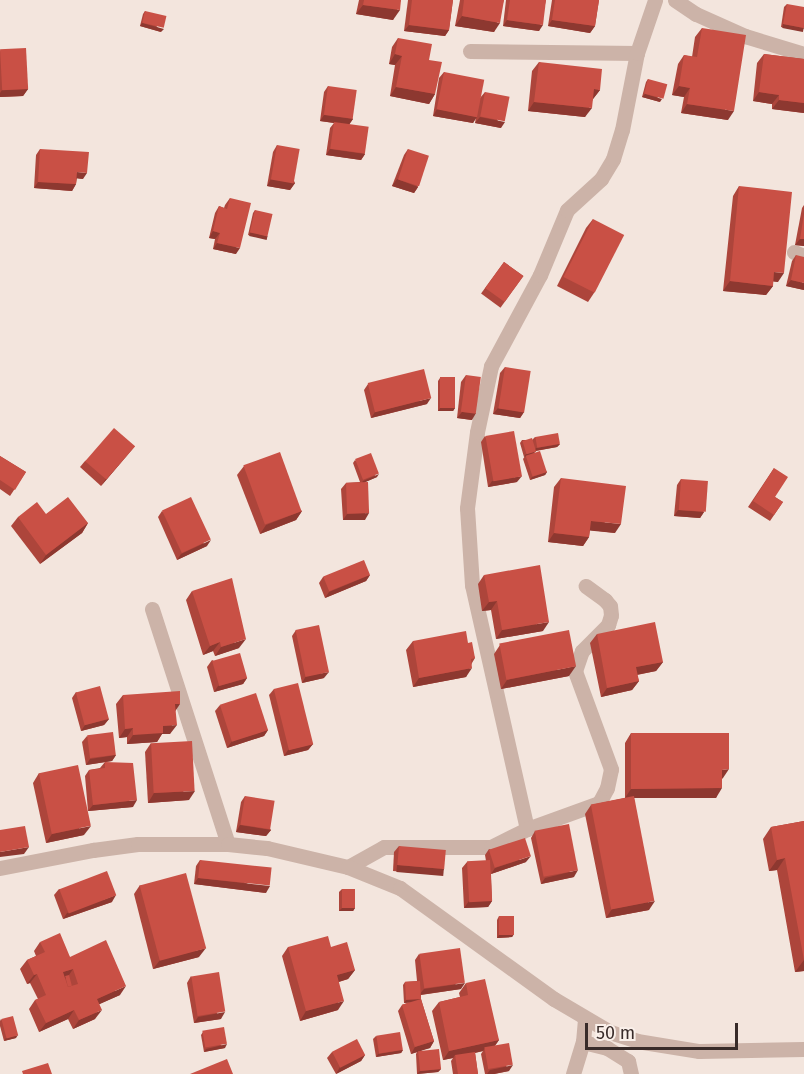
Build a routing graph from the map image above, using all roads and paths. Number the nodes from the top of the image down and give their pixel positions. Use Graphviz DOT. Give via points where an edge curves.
graph roads {
  1 [pos="655,0"];
  2 [pos="675,0"];
  3 [pos="470,51"];
  4 [pos="637,53"];
  5 [pos="804,54"];
  6 [pos="586,586"];
  7 [pos="152,609"];
  8 [pos="527,829"];
  9 [pos="228,844"];
  10 [pos="348,867"];
  11 [pos="0,868"];
  12 [pos="585,1020"];
  13 [pos="583,1042"];
  14 [pos="804,1049"];
  15 [pos="573,1074"];
  16 [pos="631,1074"];
  1 -- 4 [label="street"];
  2 -- 5 [label="street" via="745,36"];
  3 -- 4 [label="street"];
  4 -- 8 [label="street" via="613,159 601,179 567,210 540,275 491,366 477,432 467,508 472,585"];
  6 -- 8 [label="street" via="610,606 608,625 582,651 575,671 611,769 607,788 599,803"];
  7 -- 9 [label="street"];
  8 -- 10 [label="street" via="491,847 384,847"];
  9 -- 10 [label="street" via="267,848"];
  9 -- 11 [label="street" via="138,844"];
  10 -- 12 [label="street" via="400,888"];
  12 -- 13 [label="street"];
  12 -- 14 [label="street" via="637,1041 668,1048"];
  13 -- 15 [label="street"];
  13 -- 16 [label="street" via="607,1048 628,1061"];
}
